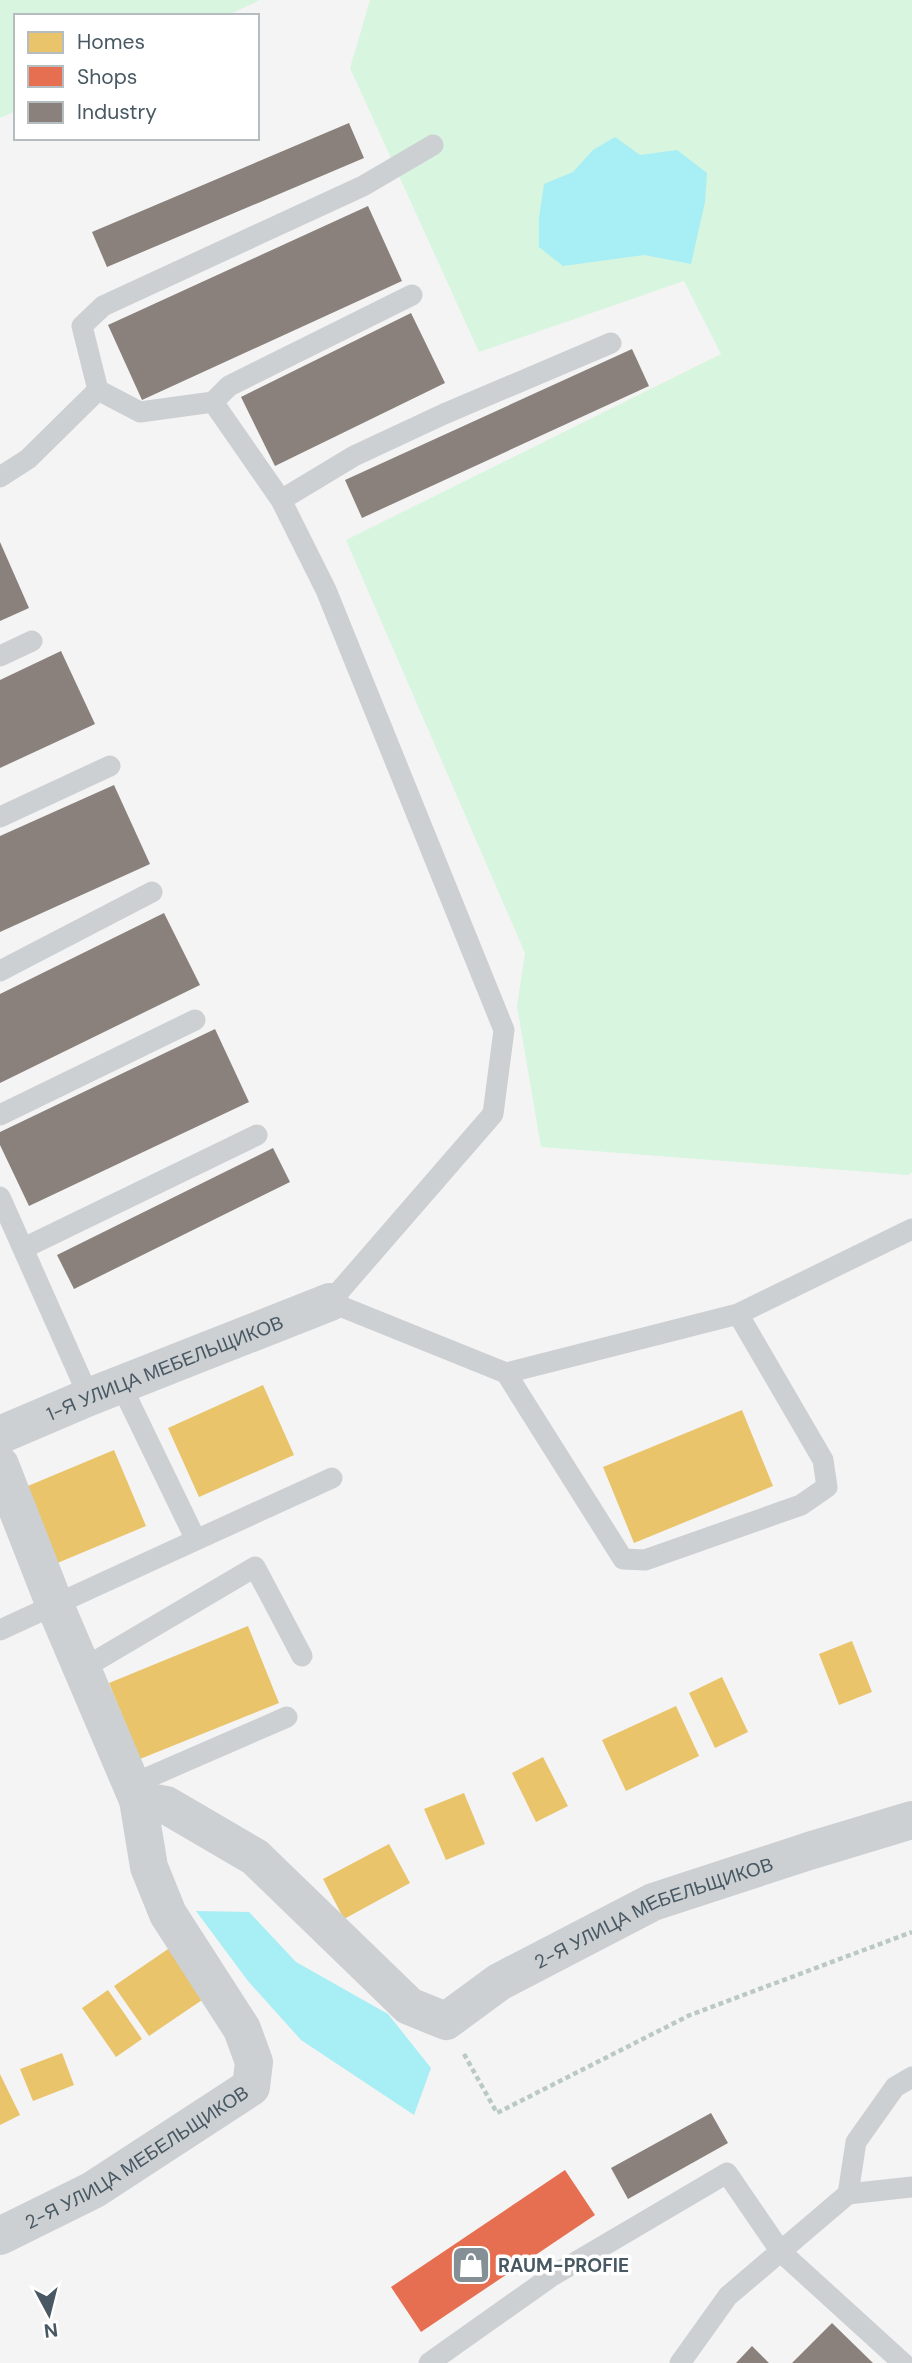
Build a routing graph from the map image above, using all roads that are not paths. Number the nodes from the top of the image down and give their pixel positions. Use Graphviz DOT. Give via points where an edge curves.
graph roads {
  1 [pos="433,145"];
  2 [pos="412,295"];
  3 [pos="611,343"];
  4 [pos="98,390"];
  5 [pos="213,402"];
  6 [pos="0,478"];
  7 [pos="281,500"];
  8 [pos="32,641"];
  9 [pos="0,656"];
  10 [pos="110,766"];
  11 [pos="0,817"];
  12 [pos="152,892"];
  13 [pos="0,971"];
  14 [pos="195,1020"];
  15 [pos="0,1115"];
  16 [pos="257,1135"];
  17 [pos="0,1197"];
  18 [pos="912,1229"];
  19 [pos="24,1248"];
  20 [pos="330,1302"];
  21 [pos="738,1314"];
  22 [pos="506,1373"];
  23 [pos="105,1391"];
  24 [pos="0,1435"];
  25 [pos="0,1465"];
  26 [pos="332,1478"];
  27 [pos="196,1540"];
  28 [pos="54,1603"];
  29 [pos="0,1630"];
  30 [pos="302,1656"];
  31 [pos="82,1669"];
  32 [pos="287,1717"];
  33 [pos="135,1792"];
  34 [pos="912,1820"];
  35 [pos="912,2077"];
  36 [pos="912,2186"];
  37 [pos="848,2194"];
  38 [pos="0,2236"];
  39 [pos="781,2252"];
  40 [pos="429,2363"];
  41 [pos="680,2363"];
  42 [pos="903,2363"];
  1 -- 4 [label="lane" via="363,186 103,306 82,326"];
  2 -- 5 [label="lane" via="229,386"];
  3 -- 7 [label="lane" via="354,456"];
  4 -- 5 [label="lane" via="140,412"];
  4 -- 6 [label="lane" via="28,459"];
  5 -- 7 [label="lane"];
  7 -- 20 [label="lane" via="326,590 504,1030 493,1114"];
  8 -- 9 [label="lane"];
  10 -- 11 [label="lane"];
  12 -- 13 [label="lane"];
  14 -- 15 [label="lane"];
  16 -- 19 [label="lane"];
  17 -- 19 [label="lane"];
  18 -- 21 [label="lane"];
  19 -- 23 [label="lane"];
  20 -- 22 [label="lane"];
  20 -- 23 [label="street, 1-Я УЛИЦА МЕБЕЛЬЩИКОВ"];
  21 -- 22 [label="lane"];
  21 -- 22 [label="lane" via="823,1460 827,1487 802,1505 645,1560 623,1559"];
  23 -- 24 [label="street, 1-Я УЛИЦА МЕБЕЛЬЩИКОВ"];
  23 -- 27 [label="lane"];
  25 -- 28 [label="street"];
  26 -- 27 [label="lane"];
  27 -- 28 [label="lane"];
  28 -- 29 [label="lane"];
  28 -- 31 [label="street"];
  30 -- 31 [label="lane" via="255,1567"];
  31 -- 33 [label="street"];
  32 -- 33 [label="lane"];
  33 -- 34 [label="street, 2-Я УЛИЦА МЕБЕЛЬЩИКОВ" via="255,1857 410,2006 446,2021 499,1982 653,1902"];
  33 -- 38 [label="street, 2-Я УЛИЦА МЕБЕЛЬЩИКОВ" via="149,1867 168,1914 242,2029 254,2062 251,2087 93,2190"];
  35 -- 37 [label="lane" via="895,2087 856,2141"];
  36 -- 37 [label="lane"];
  37 -- 39 [label="lane"];
  39 -- 40 [label="lane" via="727,2173 552,2276"];
  39 -- 41 [label="lane" via="728,2297"];
  39 -- 42 [label="lane"];
}
